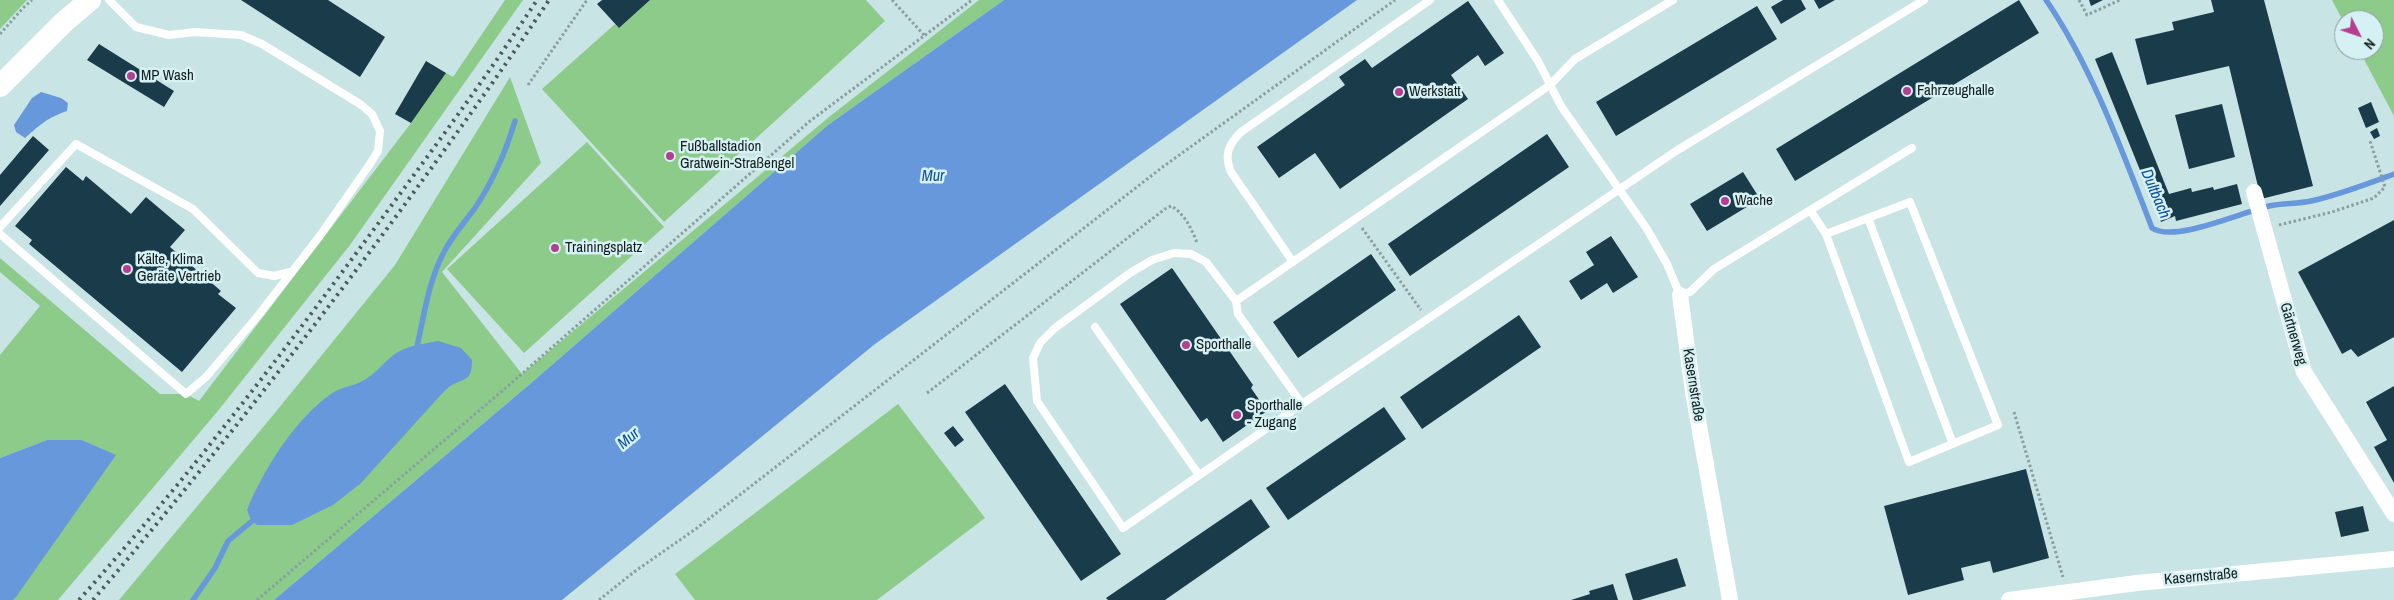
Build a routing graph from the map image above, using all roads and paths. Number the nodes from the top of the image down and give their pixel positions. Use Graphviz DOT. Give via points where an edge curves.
graph roads {
  1 [pos="32,0"];
  2 [pos="90,0"];
  3 [pos="109,0"];
  4 [pos="587,0"];
  5 [pos="892,0"];
  6 [pos="972,0"];
  7 [pos="1395,0"];
  8 [pos="1430,0"];
  9 [pos="1498,0"];
  10 [pos="1673,0"];
  11 [pos="1924,0"];
  12 [pos="2079,0"];
  13 [pos="2120,0"];
  14 [pos="0,34"];
  15 [pos="924,35"];
  16 [pos="528,85"];
  17 [pos="1550,85"];
  18 [pos="0,86"];
  19 [pos="2370,141"];
  20 [pos="1912,148"];
  21 [pos="1618,190"];
  22 [pos="2256,202"];
  23 [pos="1810,210"];
  24 [pos="1868,218"];
  25 [pos="1356,219"];
  26 [pos="0,226"];
  27 [pos="2264,229"];
  28 [pos="0,234"];
  29 [pos="1826,234"];
  30 [pos="1198,258"];
  31 [pos="1293,262"];
  32 [pos="290,272"];
  33 [pos="1680,295"];
  34 [pos="1236,301"];
  35 [pos="1427,319"];
  36 [pos="1095,327"];
  37 [pos="927,393"];
  38 [pos="1302,404"];
  39 [pos="2014,412"];
  40 [pos="1953,444"];
  41 [pos="1199,475"];
  42 [pos="2394,514"];
  43 [pos="2394,560"];
  44 [pos="2067,592"];
  45 [pos="1734,598"];
  46 [pos="257,600"];
  47 [pos="599,600"];
  48 [pos="2009,600"];
  1 -- 14 [label="path"];
  2 -- 18 [label="main road"];
  3 -- 32 [label="lane" via="136,27 169,35 196,32 241,35 262,44 372,114 380,131 378,152 345,202"];
  4 -- 16 [label="path"];
  5 -- 15 [label="path"];
  6 -- 15 [label="path"];
  7 -- 47 [label="path" via="1164,166 697,528"];
  8 -- 31 [label="lane" via="1231,142 1226,161 1231,172"];
  9 -- 17 [label="lane, Kasernstraße"];
  10 -- 17 [label="lane" via="1575,59"];
  11 -- 21 [label="lane" via="1676,151"];
  12 -- 13 [label="path" via="2087,15"];
  15 -- 46 [label="path" via="810,121 508,386"];
  17 -- 21 [label="lane, Kasernstraße"];
  17 -- 25 [label="lane"];
  19 -- 27 [label="path" via="2385,187 2374,198"];
  20 -- 23 [label="lane"];
  21 -- 33 [label="lane, Kasernstraße" via="1647,229"];
  21 -- 35 [label="lane"];
  22 -- 27 [label="street, Gärtnerweg"];
  23 -- 29 [label="lane"];
  23 -- 33 [label="lane" via="1714,269 1690,292"];
  24 -- 29 [label="lane"];
  24 -- 40 [label="lane"];
  24 -- 40 [label="lane" via="1910,202 1998,426"];
  25 -- 31 [label="lane"];
  25 -- 35 [label="path"];
  26 -- 32 [label="lane" via="76,144 193,209 258,273 274,276"];
  27 -- 42 [label="street, Gärtnerweg" via="2304,372"];
  28 -- 32 [label="lane" via="186,394 206,377"];
  29 -- 40 [label="lane" via="1909,462"];
  30 -- 34 [label="lane" via="1206,262"];
  30 -- 37 [label="path" via="1198,245 1182,214 1170,206 1165,208"];
  30 -- 41 [label="lane" via="1174,253 1152,260 1130,273 1055,328 1040,343 1033,358 1037,401 1123,528"];
  31 -- 34 [label="lane"];
  33 -- 45 [label="street, Kasernstraße" via="1693,392"];
  34 -- 38 [label="lane" via="1238,314"];
  35 -- 38 [label="lane"];
  36 -- 41 [label="lane"];
  38 -- 41 [label="lane"];
  39 -- 44 [label="path"];
  43 -- 44 [label="street, Kasernstraße"];
  44 -- 48 [label="street, Kasernstraße"];
}
